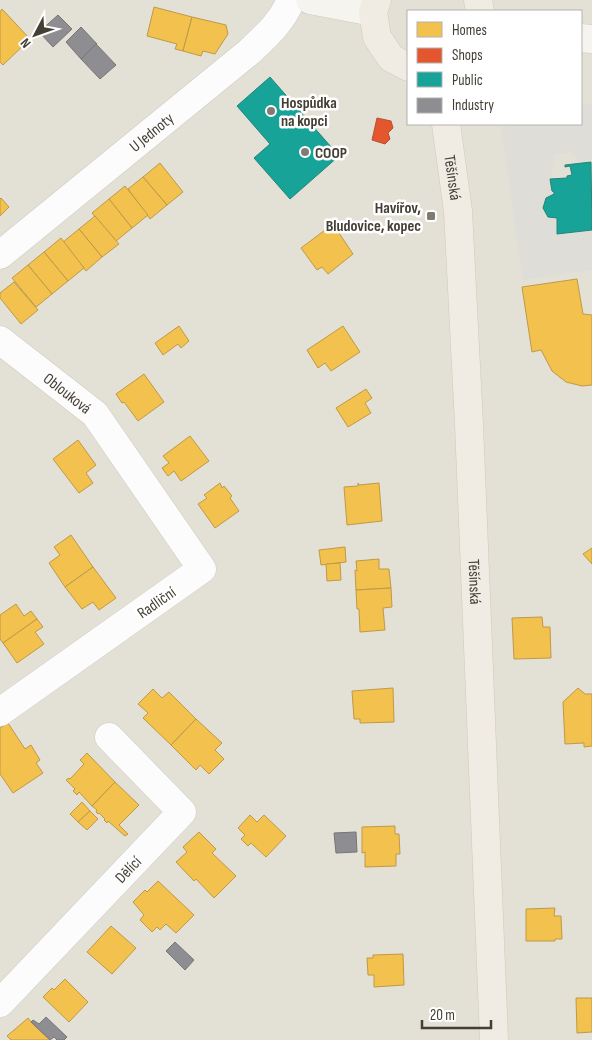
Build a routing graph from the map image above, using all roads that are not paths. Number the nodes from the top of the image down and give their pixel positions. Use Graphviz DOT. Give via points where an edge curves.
graph roads {
  1 [pos="291,0"];
  2 [pos="310,0"];
  3 [pos="375,6"];
  4 [pos="407,66"];
  5 [pos="446,125"];
  6 [pos="0,255"];
  7 [pos="0,340"];
  8 [pos="126,458"];
  9 [pos="0,712"];
  10 [pos="109,737"];
  11 [pos="0,1003"];
  12 [pos="494,1040"];
  1 -- 6 [label="street, U Jednoty" via="280,21 249,52"];
  2 -- 3 [label="street"];
  3 -- 4 [label="main road" via="377,37 391,58"];
  5 -- 12 [label="main road, Těšínská" via="458,211"];
  7 -- 8 [label="street, Oblouková" via="95,414"];
  8 -- 9 [label="street, Radliční" via="202,569"];
  10 -- 11 [label="street, Dělící" via="182,812"];
}
